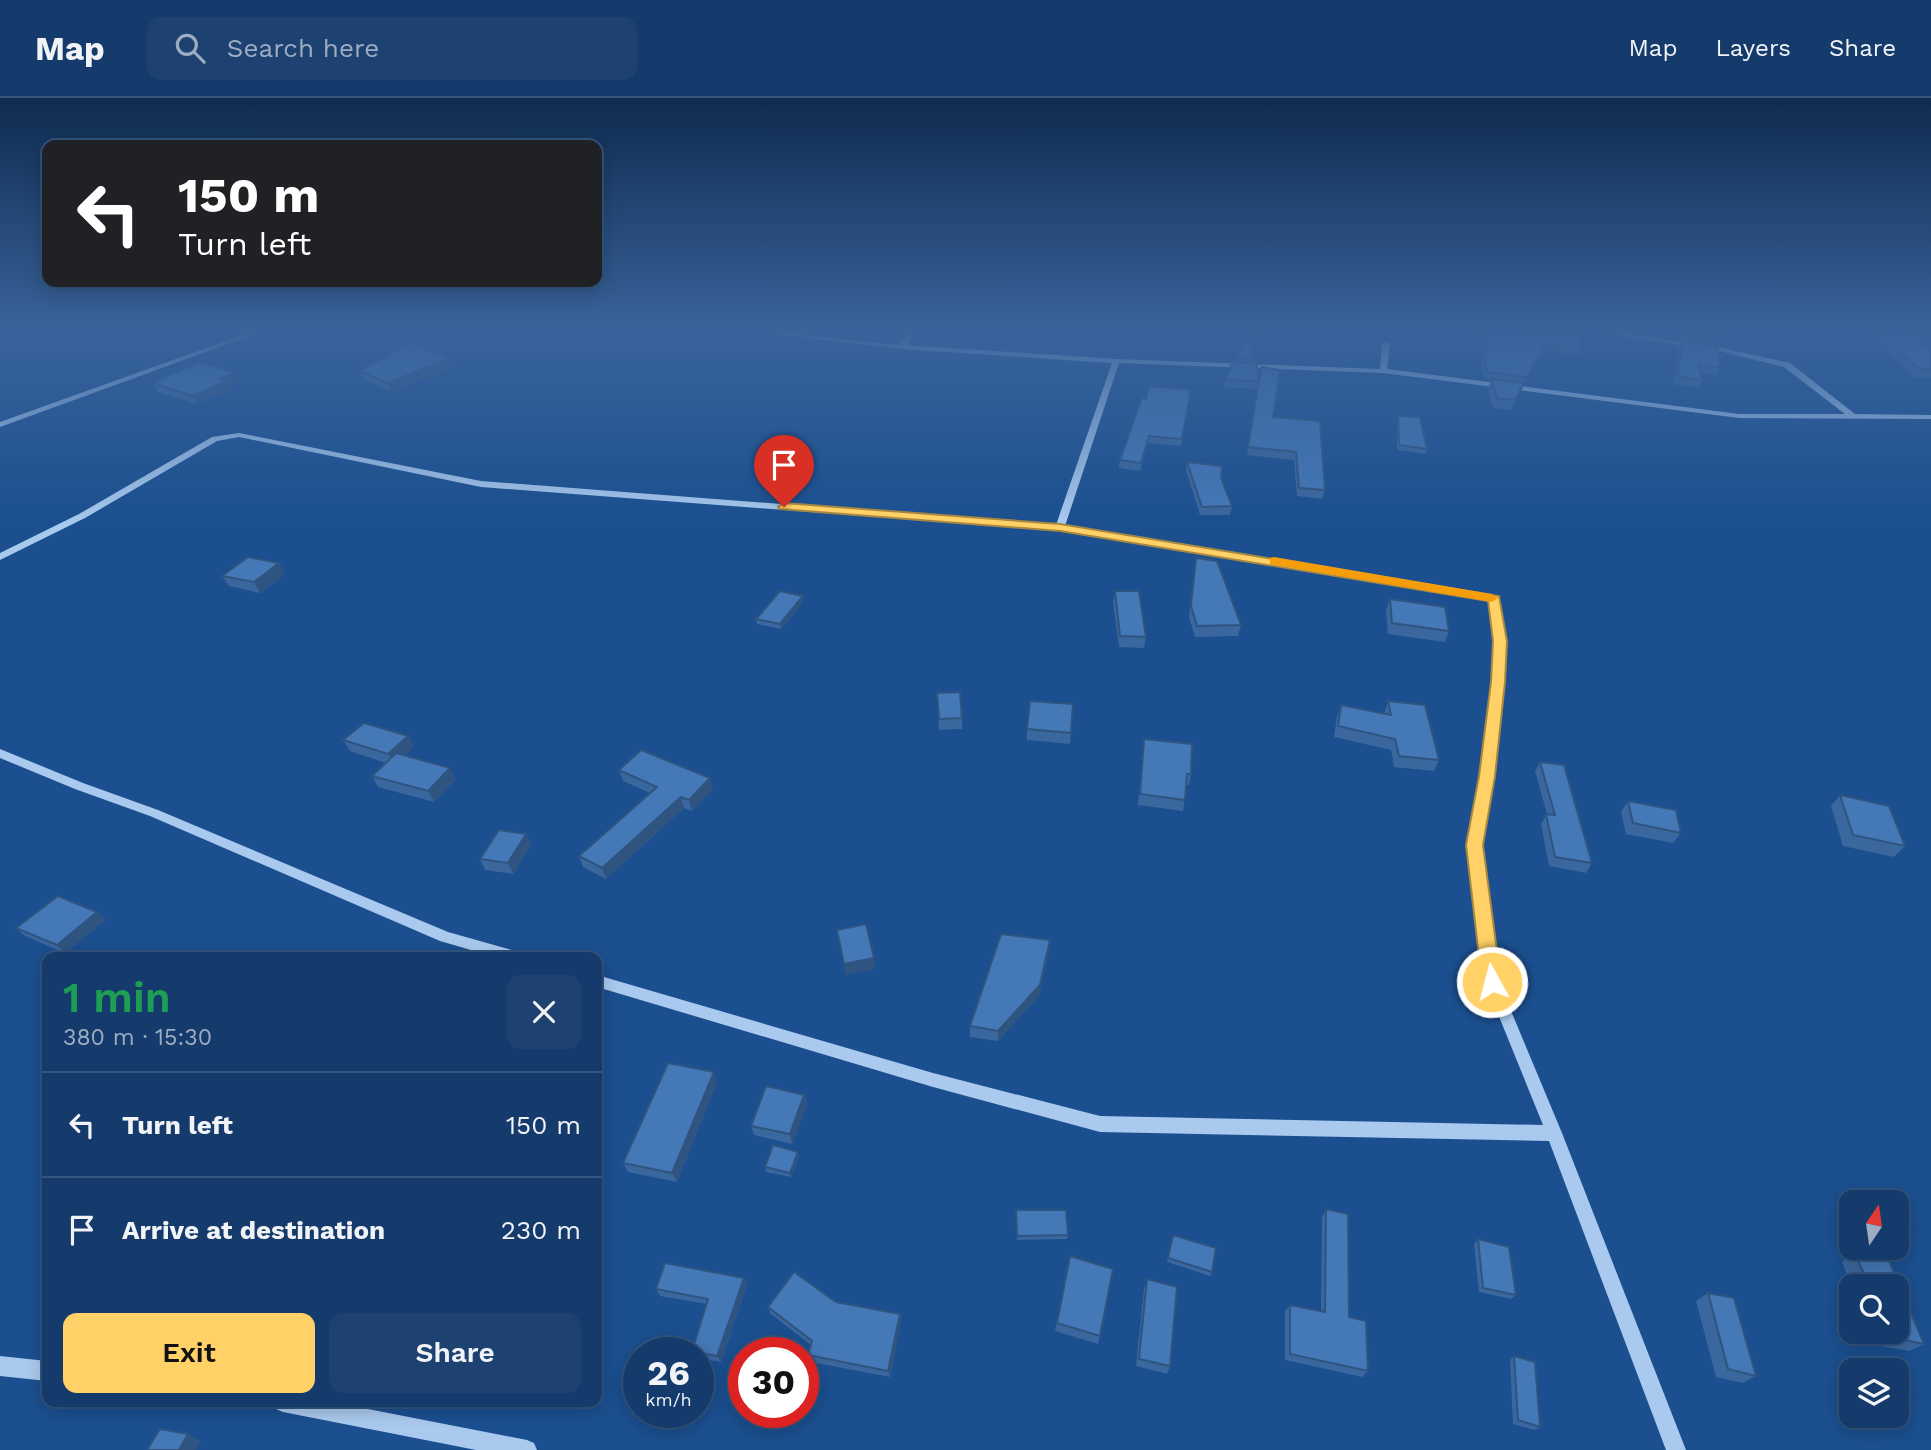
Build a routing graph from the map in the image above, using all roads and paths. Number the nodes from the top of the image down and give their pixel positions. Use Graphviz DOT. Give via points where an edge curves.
graph roads {
  1 [pos="80,396"];
  2 [pos="1104,396"];
  3 [pos="1582,396"];
  4 [pos="1827,396"];
  5 [pos="1852,416"];
  6 [pos="1931,417"];
  7 [pos="0,425"];
  8 [pos="1060,528"];
  9 [pos="0,557"];
  10 [pos="0,753"];
  11 [pos="498,952"];
  12 [pos="602,982"];
  13 [pos="1554,1133"];
  14 [pos="0,1366"];
  15 [pos="42,1370"];
  16 [pos="308,1407"];
  17 [pos="527,1450"];
  18 [pos="1676,1450"];
  1 -- 7 [label="street"];
  2 -- 8 [label="street"];
  3 -- 5 [label="street" via="1739,416"];
  4 -- 5 [label="street"];
  5 -- 6 [label="street"];
  8 -- 9 [label="street" via="481,484 239,435 215,439 82,516"];
  8 -- 13 [label="street" via="1494,598 1500,641 1498,682 1474,845 1492,982"];
  10 -- 11 [label="street" via="446,937"];
  12 -- 13 [label="street" via="1100,1124"];
  13 -- 18 [label="street"];
  14 -- 15 [label="street"];
  16 -- 17 [label="street"];
}
